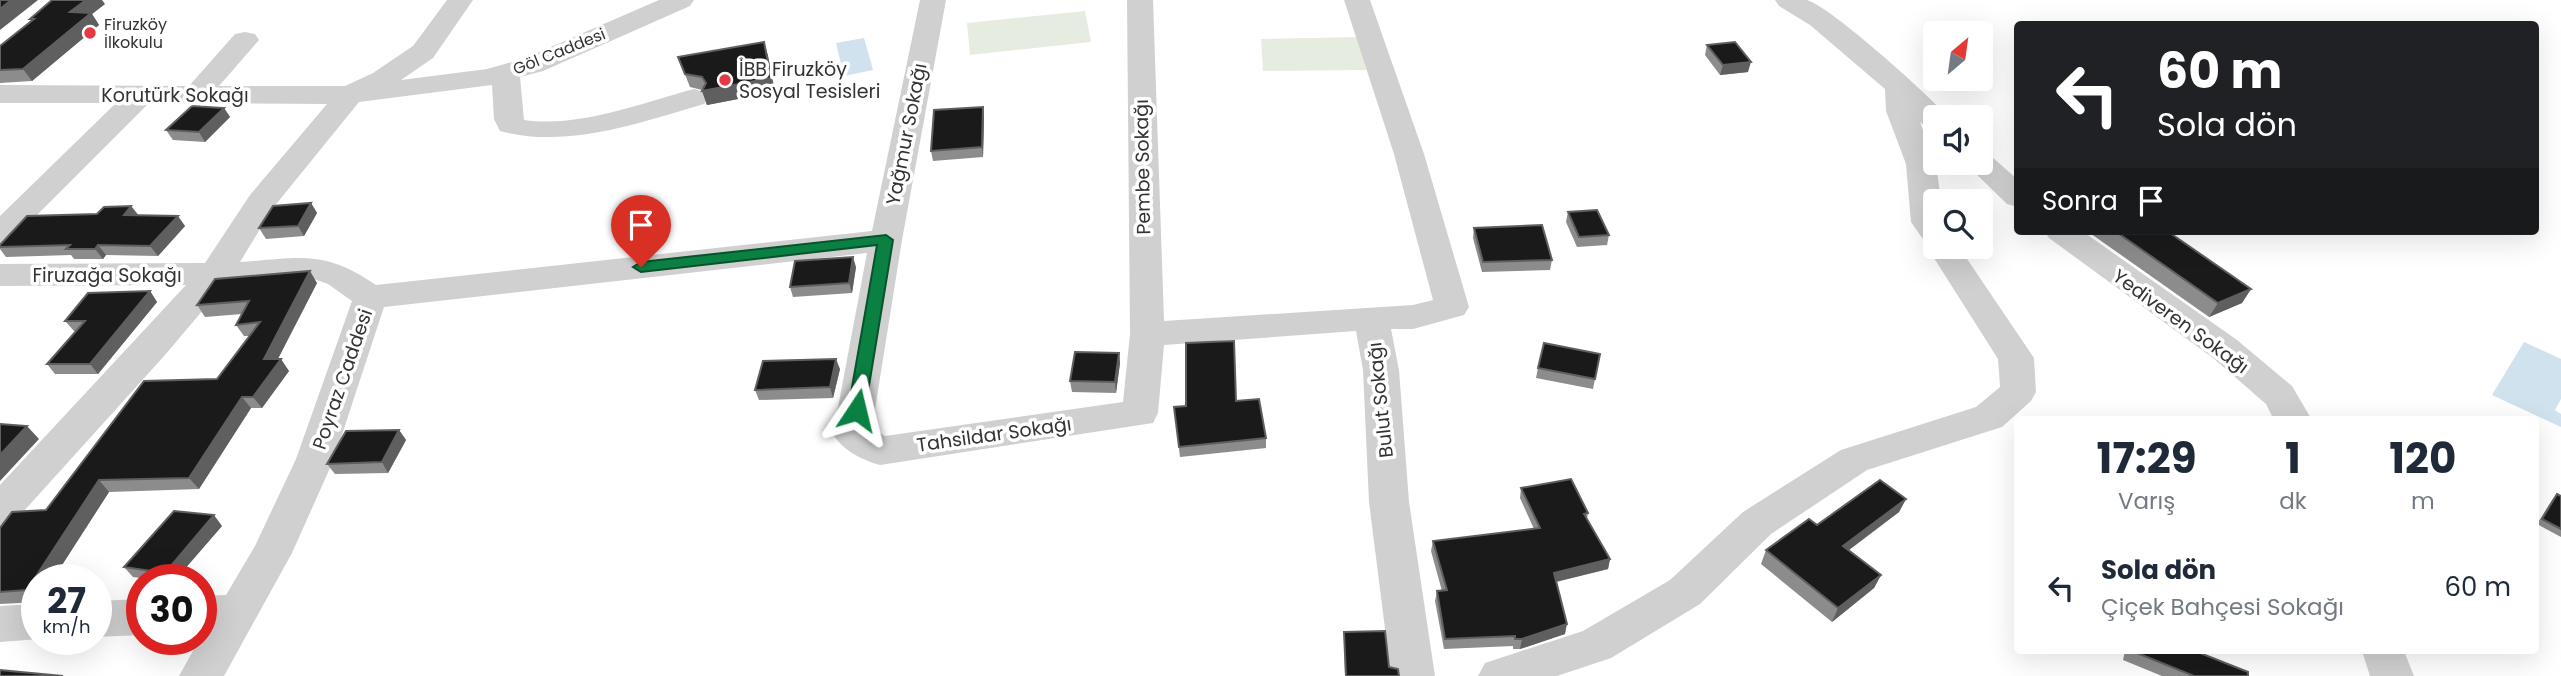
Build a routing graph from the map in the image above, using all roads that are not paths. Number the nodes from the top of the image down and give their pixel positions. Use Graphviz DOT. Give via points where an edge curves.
graph roads {
  1 [pos="460,0"];
  2 [pos="681,0"];
  3 [pos="933,0"];
  4 [pos="1140,0"];
  5 [pos="1357,0"];
  6 [pos="1793,0"];
  7 [pos="245,40"];
  8 [pos="506,72"];
  9 [pos="1899,86"];
  10 [pos="0,94"];
  11 [pos="141,95"];
  12 [pos="196,95"];
  13 [pos="350,95"];
  14 [pos="694,97"];
  15 [pos="1923,109"];
  16 [pos="1993,175"];
  17 [pos="1924,189"];
  18 [pos="2014,194"];
  19 [pos="0,234"];
  20 [pos="2066,235"];
  21 [pos="886,240"];
  22 [pos="1951,259"];
  23 [pos="215,274"];
  24 [pos="0,275"];
  25 [pos="370,297"];
  26 [pos="1371,318"];
  27 [pos="1147,334"];
  28 [pos="1140,413"];
  29 [pos="2291,416"];
  30 [pos="852,434"];
  31 [pos="0,511"];
  32 [pos="219,613"];
  33 [pos="21,623"];
  34 [pos="0,624"];
  35 [pos="2384,654"];
  36 [pos="1571,665"];
  37 [pos="201,676"];
  38 [pos="1413,676"];
  39 [pos="1500,676"];
  40 [pos="2392,676"];
  1 -- 13 [label="street" via="423,52"];
  2 -- 8 [label="street, Göl Caddesi" via="533,65"];
  3 -- 21 [label="street, Yağmur Sokağı"];
  4 -- 27 [label="street, Pembe Sokağı"];
  5 -- 26 [label="street, Bulut Sokağı" via="1409,155 1452,307 1413,317"];
  6 -- 9 [label="street"];
  7 -- 12 [label="street"];
  8 -- 13 [label="street, Göl Caddesi"];
  8 -- 14 [label="street" via="507,116 510,125 520,130 546,131"];
  9 -- 15 [label="street"];
  9 -- 17 [label="street" via="1901,111 1921,164"];
  10 -- 11 [label="street, Korutürk Sokağı"];
  11 -- 12 [label="street, Korutürk Sokağı"];
  11 -- 19 [label="street"];
  12 -- 13 [label="street, Korutürk Sokağı"];
  13 -- 23 [label="street" via="261,202"];
  16 -- 18 [label="street"];
  20 -- 29 [label="street, Yediveren Sokağı" via="2225,349 2278,395"];
  21 -- 25 [label="street"];
  21 -- 30 [label="street, Yağmur Sokağı"];
  22 -- 36 [label="street" via="2016,358 2018,392 1989,416 1854,460 1757,523 1685,592"];
  23 -- 24 [label="street, Firuzağa Sokağı"];
  23 -- 25 [label="street, Poyraz Caddesi" via="316,268 340,276"];
  23 -- 31 [label="street"];
  25 -- 32 [label="street, Poyraz Caddesi" via="315,459 272,554"];
  26 -- 27 [label="street"];
  26 -- 38 [label="street, Bulut Sokağı" via="1381,370 1389,502"];
  27 -- 28 [label="street, Pembe Sokağı"];
  28 -- 30 [label="street, Tahsildar Sokağı" via="880,451"];
  32 -- 37 [label="street, Poyraz Caddesi"];
  33 -- 34 [label="street"];
  35 -- 40 [label="street"];
  36 -- 39 [label="street"];
}
